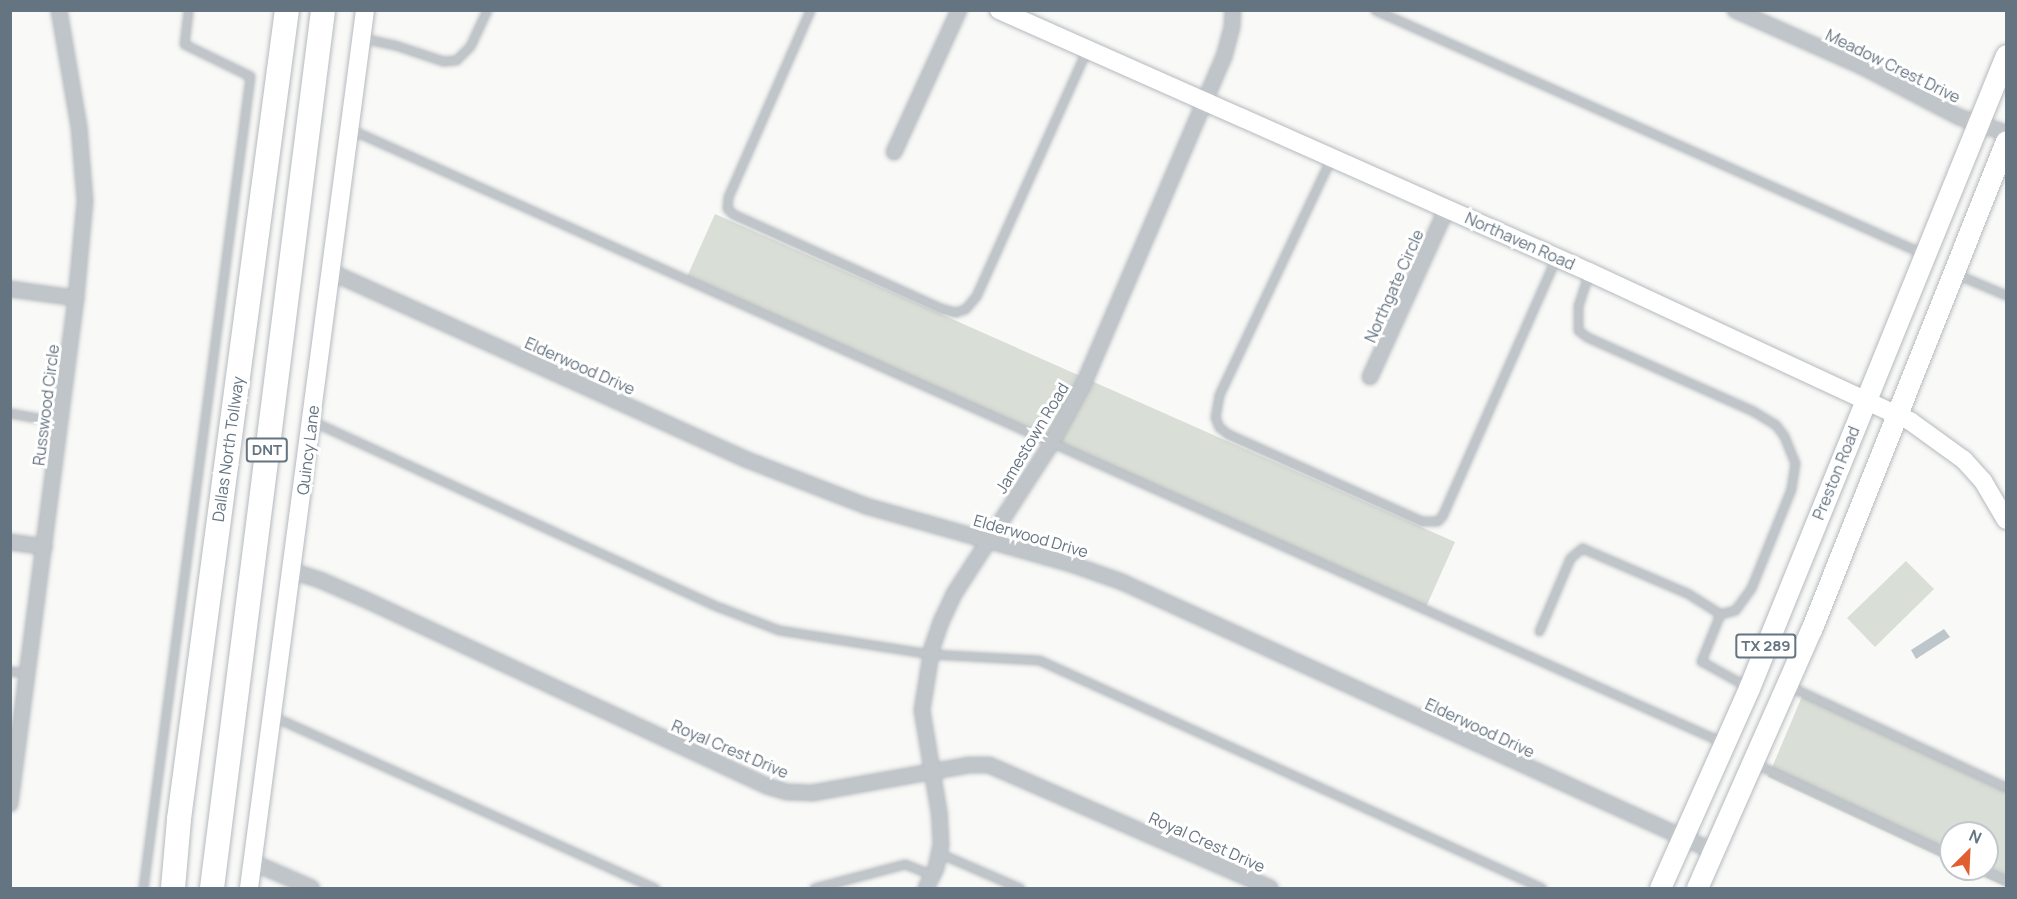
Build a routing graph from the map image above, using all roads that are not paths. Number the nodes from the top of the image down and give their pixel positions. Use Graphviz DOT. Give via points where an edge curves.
graph roads {
  1 [pos="58,10"];
  2 [pos="188,10"];
  3 [pos="287,10"];
  4 [pos="323,10"];
  5 [pos="365,10"];
  6 [pos="487,10"];
  7 [pos="810,10"];
  8 [pos="959,10"];
  9 [pos="999,10"];
  10 [pos="1233,10"];
  11 [pos="1375,10"];
  12 [pos="1735,10"];
  13 [pos="362,38"];
  14 [pos="1087,49"];
  15 [pos="2007,55"];
  16 [pos="1206,102"];
  17 [pos="1979,124"];
  18 [pos="350,129"];
  19 [pos="2007,133"];
  20 [pos="2007,141"];
  21 [pos="894,152"];
  22 [pos="1331,157"];
  23 [pos="1447,208"];
  24 [pos="1925,255"];
  25 [pos="1556,258"];
  26 [pos="331,272"];
  27 [pos="1589,272"];
  28 [pos="1953,273"];
  29 [pos="10,290"];
  30 [pos="2007,295"];
  31 [pos="76,298"];
  32 [pos="1370,377"];
  33 [pos="1866,400"];
  34 [pos="10,413"];
  35 [pos="1896,414"];
  36 [pos="312,421"];
  37 [pos="60,422"];
  38 [pos="1050,444"];
  39 [pos="2007,520"];
  40 [pos="987,540"];
  41 [pos="10,542"];
  42 [pos="45,547"];
  43 [pos="292,571"];
  44 [pos="1720,614"];
  45 [pos="1539,631"];
  46 [pos="931,654"];
  47 [pos="10,671"];
  48 [pos="28,673"];
  49 [pos="1749,688"];
  50 [pos="1783,694"];
  51 [pos="272,716"];
  52 [pos="1725,743"];
  53 [pos="1754,763"];
  54 [pos="934,772"];
  55 [pos="2007,787"];
  56 [pos="11,797"];
  57 [pos="1683,837"];
  58 [pos="1939,849"];
  59 [pos="1715,852"];
  60 [pos="939,853"];
  61 [pos="252,862"];
  62 [pos="932,875"];
  63 [pos="143,888"];
  64 [pos="173,888"];
  65 [pos="212,888"];
  66 [pos="249,888"];
  67 [pos="312,888"];
  68 [pos="655,888"];
  69 [pos="814,888"];
  70 [pos="926,888"];
  71 [pos="1020,888"];
  72 [pos="1270,888"];
  73 [pos="1542,888"];
  74 [pos="1660,888"];
  75 [pos="1698,888"];
  1 -- 31 [label="street, Russwood Circle" via="79,127 85,201"];
  2 -- 63 [label="lane" via="184,44 250,76"];
  3 -- 64 [label="highway, Dallas North Tollway / DNT"];
  4 -- 65 [label="highway, DNT"];
  5 -- 13 [label="street, Quincy Lane"];
  6 -- 13 [label="lane" via="470,46 456,60 443,61"];
  7 -- 14 [label="lane" via="728,197 727,208 776,234 955,312 965,309 976,296"];
  8 -- 21 [label="street"];
  9 -- 14 [label="street, Northaven Road"];
  10 -- 16 [label="street, Jamestown Road" via="1224,57"];
  11 -- 24 [label="lane"];
  12 -- 17 [label="street, Meadow Crest Drive"];
  13 -- 18 [label="street, Quincy Lane"];
  14 -- 16 [label="street, Northaven Road"];
  15 -- 17 [label="main road, Preston Road / TX 289"];
  16 -- 22 [label="street, Northaven Road"];
  16 -- 38 [label="street, Jamestown Road" via="1084,383"];
  17 -- 19 [label="street, Meadow Crest Drive"];
  17 -- 24 [label="main road, Preston Road / TX 289"];
  18 -- 26 [label="street, Quincy Lane"];
  18 -- 38 [label="lane"];
  20 -- 28 [label="main road, Preston Road / TX 289"];
  22 -- 23 [label="street, Northaven Road"];
  22 -- 25 [label="lane" via="1220,395 1215,417 1219,428 1228,435 1429,522 1442,516"];
  23 -- 25 [label="street, Northaven Road"];
  23 -- 32 [label="street, Northgate Circle"];
  24 -- 33 [label="main road, Preston Road / TX 289"];
  25 -- 27 [label="street, Northaven Road"];
  26 -- 36 [label="street, Quincy Lane"];
  26 -- 40 [label="street, Elderwood Drive" via="745,459 866,506"];
  27 -- 33 [label="street, Northaven Road"];
  27 -- 44 [label="lane" via="1578,305 1578,330 1775,424 1795,463 1791,489 1751,588 1735,610"];
  28 -- 30 [label="lane"];
  28 -- 35 [label="main road, Preston Road / TX 289"];
  29 -- 31 [label="street"];
  31 -- 37 [label="street, Russwood Circle"];
  33 -- 35 [label="street, Northaven Road"];
  33 -- 49 [label="main road, Preston Road / TX 289"];
  34 -- 37 [label="lane"];
  35 -- 39 [label="street, Northaven Road" via="1964,460 1983,481"];
  35 -- 50 [label="main road, Preston Road / TX 289"];
  36 -- 43 [label="street, Quincy Lane"];
  36 -- 46 [label="lane" via="719,607 779,630"];
  37 -- 42 [label="street, Russwood Circle"];
  38 -- 40 [label="street, Jamestown Road"];
  38 -- 52 [label="lane"];
  40 -- 46 [label="street, Jamestown Road" via="954,594"];
  40 -- 57 [label="street, Elderwood Drive" via="1122,582"];
  41 -- 42 [label="street"];
  42 -- 48 [label="street, Russwood Circle"];
  43 -- 51 [label="street, Quincy Lane"];
  43 -- 54 [label="street, Royal Crest Drive" via="364,599 767,786 812,793"];
  44 -- 45 [label="lane" via="1687,593 1582,548 1570,558"];
  44 -- 49 [label="lane" via="1701,661"];
  46 -- 54 [label="street, Jamestown Road" via="922,710"];
  46 -- 73 [label="lane" via="1039,660"];
  47 -- 48 [label="lane"];
  48 -- 56 [label="street, Russwood Circle"];
  49 -- 50 [label="main road"];
  49 -- 52 [label="main road, Preston Road / TX 289"];
  50 -- 53 [label="main road, Preston Road / TX 289"];
  50 -- 55 [label="lane"];
  51 -- 61 [label="street, Quincy Lane"];
  51 -- 68 [label="lane"];
  52 -- 57 [label="main road, Preston Road / TX 289"];
  53 -- 58 [label="lane"];
  53 -- 59 [label="main road, Preston Road / TX 289"];
  54 -- 60 [label="street, Jamestown Road"];
  54 -- 72 [label="street, Royal Crest Drive" via="989,765"];
  57 -- 59 [label="street, Elderwood Drive"];
  57 -- 74 [label="main road, Preston Road / TX 289"];
  59 -- 75 [label="main road, Preston Road / TX 289"];
  60 -- 62 [label="street, Jamestown Road"];
  60 -- 71 [label="lane"];
  61 -- 66 [label="street, Quincy Lane"];
  61 -- 67 [label="street"];
  62 -- 69 [label="lane" via="904,864"];
  62 -- 70 [label="street, Jamestown Road"];
}
